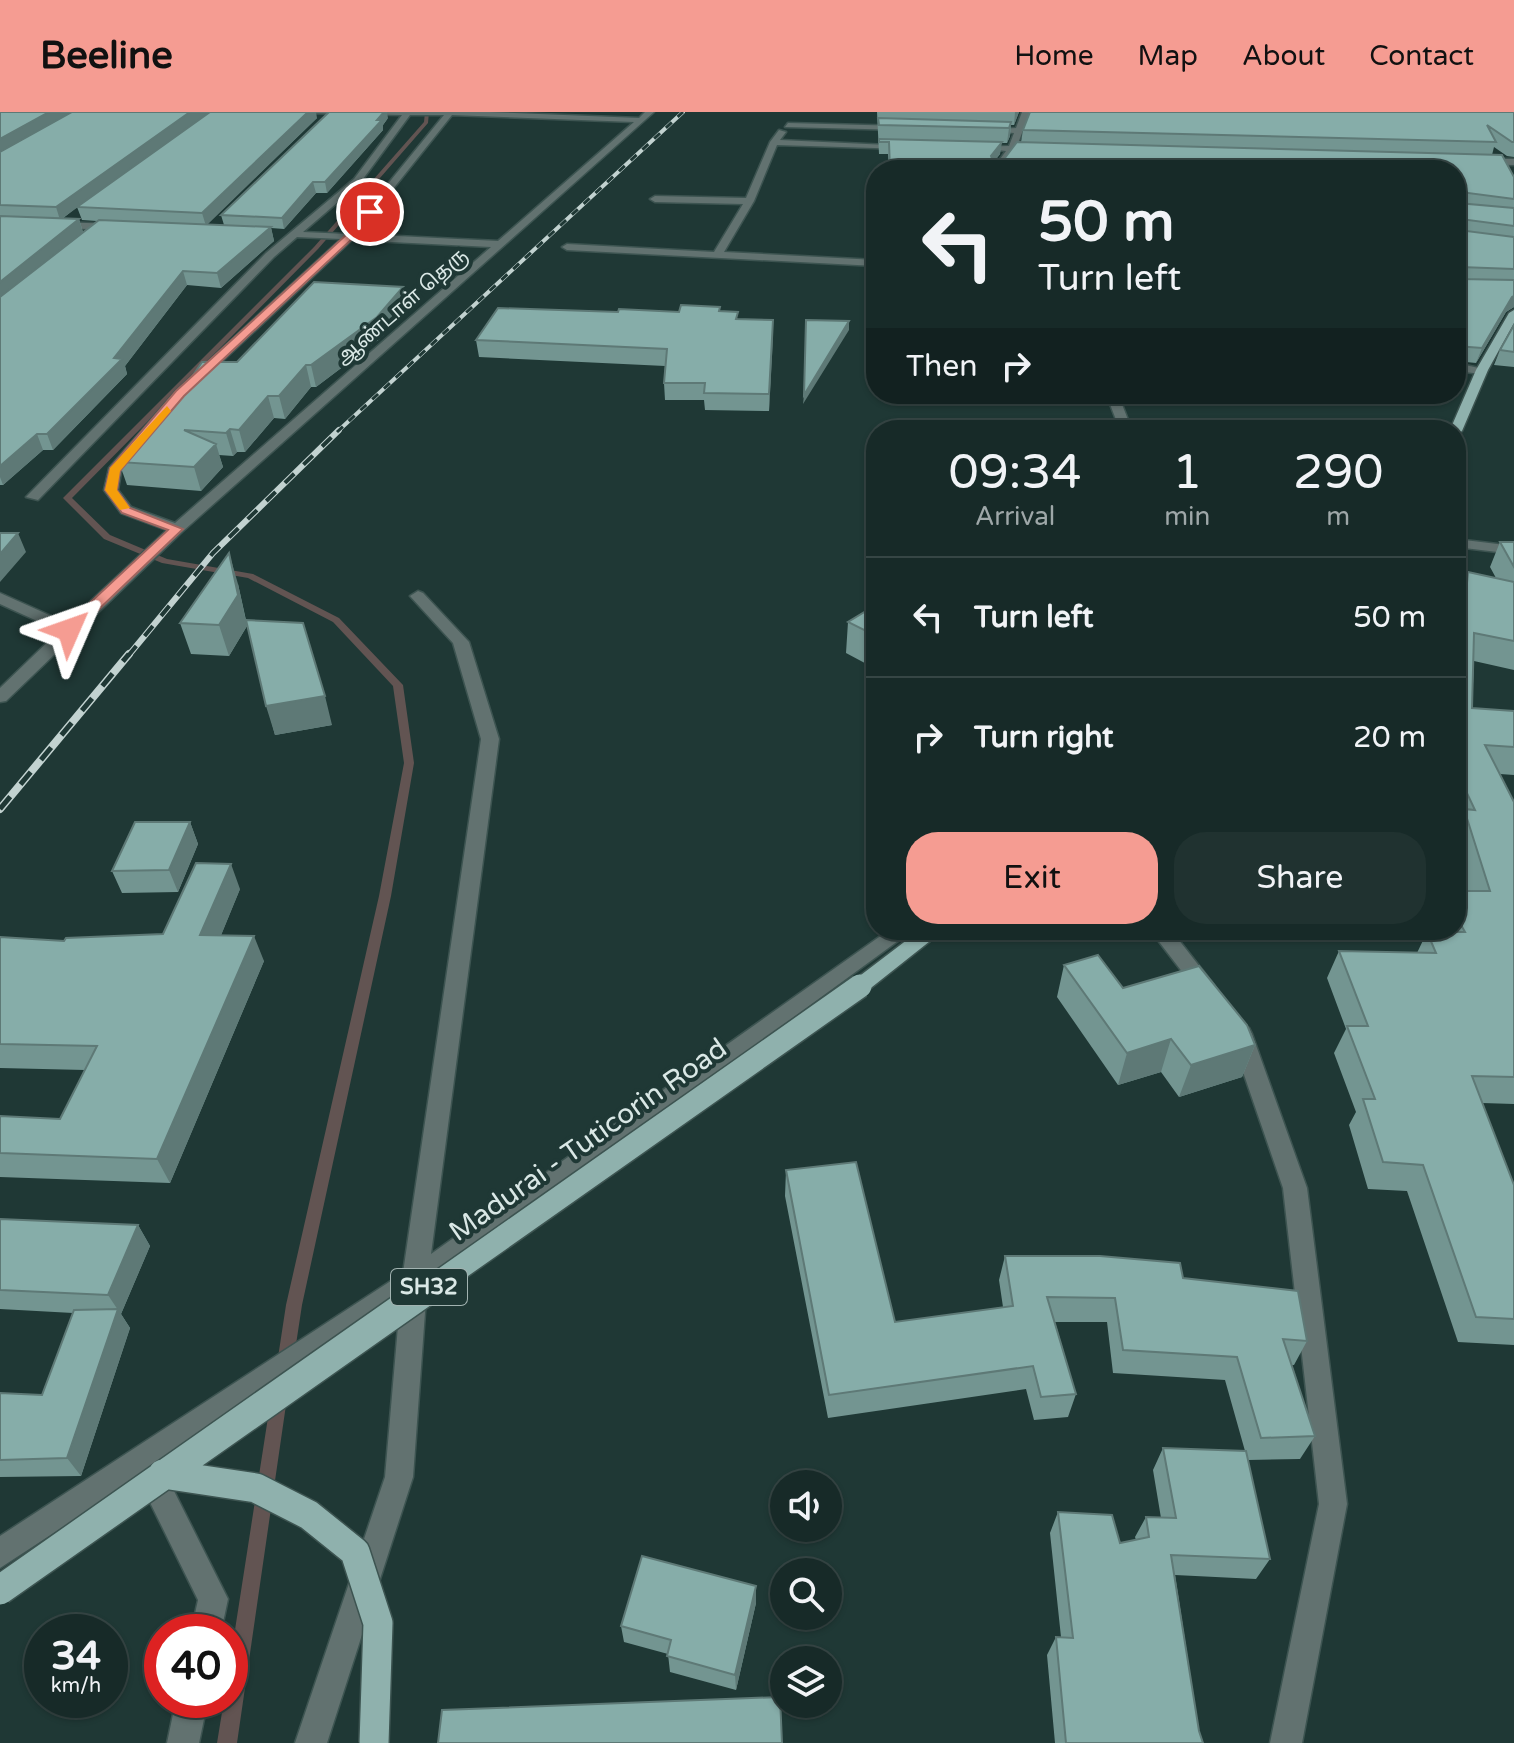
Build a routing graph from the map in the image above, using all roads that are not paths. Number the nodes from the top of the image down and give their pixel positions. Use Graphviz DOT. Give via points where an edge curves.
graph roads {
  1 [pos="260,112"];
  2 [pos="795,112"];
  3 [pos="1026,112"];
  4 [pos="330,113"];
  5 [pos="447,113"];
  6 [pos="411,114"];
  7 [pos="551,114"];
  8 [pos="645,116"];
  9 [pos="321,122"];
  10 [pos="788,125"];
  11 [pos="912,128"];
  12 [pos="973,129"];
  13 [pos="1019,131"];
  14 [pos="774,142"];
  15 [pos="910,146"];
  16 [pos="969,147"];
  17 [pos="1012,148"];
  18 [pos="1044,149"];
  19 [pos="1003,160"];
  20 [pos="1467,161"];
  21 [pos="1514,162"];
  22 [pos="655,199"];
  23 [pos="749,201"];
  24 [pos="76,217"];
  25 [pos="0,223"];
  26 [pos="64,225"];
  27 [pos="100,227"];
  28 [pos="131,228"];
  29 [pos="282,234"];
  30 [pos="296,234"];
  31 [pos="88,236"];
  32 [pos="344,236"];
  33 [pos="499,244"];
  34 [pos="567,247"];
  35 [pos="719,252"];
  36 [pos="866,262"];
  37 [pos="1514,313"];
  38 [pos="1466,368"];
  39 [pos="1482,370"];
  40 [pos="1461,420"];
  41 [pos="33,497"];
  42 [pos="177,529"];
  43 [pos="1466,544"];
  44 [pos="1514,550"];
  45 [pos="418,596"];
  46 [pos="0,598"];
  47 [pos="69,630"];
  48 [pos="0,697"];
  49 [pos="889,940"];
  50 [pos="921,940"];
  51 [pos="1168,940"];
  52 [pos="415,1279"];
  53 [pos="153,1466"];
  54 [pos="0,1553"];
  55 [pos="0,1590"];
  56 [pos="210,1614"];
  57 [pos="188,1718"];
  58 [pos="183,1743"];
  59 [pos="311,1743"];
  60 [pos="374,1743"];
  61 [pos="1286,1743"];
  1 -- 4 [label="street"];
  2 -- 10 [label="street"];
  3 -- 13 [label="street"];
  4 -- 6 [label="street"];
  4 -- 9 [label="street"];
  5 -- 6 [label="street"];
  5 -- 7 [label="street"];
  5 -- 32 [label="street"];
  6 -- 30 [label="street" via="357,181"];
  7 -- 8 [label="street"];
  8 -- 33 [label="street, ஆண்டாள் தெரு"];
  10 -- 11 [label="street"];
  10 -- 14 [label="street"];
  12 -- 13 [label="street"];
  13 -- 17 [label="street"];
  14 -- 15 [label="street"];
  14 -- 23 [label="street"];
  16 -- 17 [label="street"];
  17 -- 18 [label="street"];
  17 -- 19 [label="street"];
  20 -- 21 [label="street"];
  22 -- 23 [label="street"];
  23 -- 35 [label="street"];
  24 -- 26 [label="street"];
  25 -- 26 [label="street"];
  26 -- 27 [label="street"];
  27 -- 28 [label="street"];
  27 -- 31 [label="street"];
  29 -- 30 [label="street"];
  30 -- 32 [label="street"];
  30 -- 41 [label="street"];
  32 -- 33 [label="street"];
  32 -- 42 [label="street" via="180,394 114,471 111,490 126,510"];
  33 -- 42 [label="street, ஆண்டாள் தெரு"];
  34 -- 35 [label="street"];
  35 -- 36 [label="street"];
  37 -- 39 [label="main road"];
  38 -- 39 [label="street"];
  39 -- 40 [label="main road"];
  42 -- 47 [label="street, ஆண்டாள் தெரு"];
  43 -- 44 [label="street"];
  45 -- 52 [label="street" via="461,642 490,739"];
  46 -- 47 [label="street"];
  47 -- 48 [label="street, ஆண்டாள் தெரு"];
  49 -- 52 [label="street"];
  50 -- 53 [label="main road, Madurai - Tuticorin Road / SH32, bridge"];
  51 -- 61 [label="street" via="1240,1031 1295,1188 1333,1504"];
  52 -- 53 [label="street" via="247,1390"];
  52 -- 59 [label="street" via="399,1477"];
  53 -- 54 [label="street"];
  53 -- 55 [label="main road, Madurai - Tuticorin Road / SH32, bridge"];
  53 -- 56 [label="street" via="213,1599"];
  53 -- 60 [label="main road, bridge" via="256,1488 309,1515 355,1552 378,1623"];
  57 -- 58 [label="street"];
}
